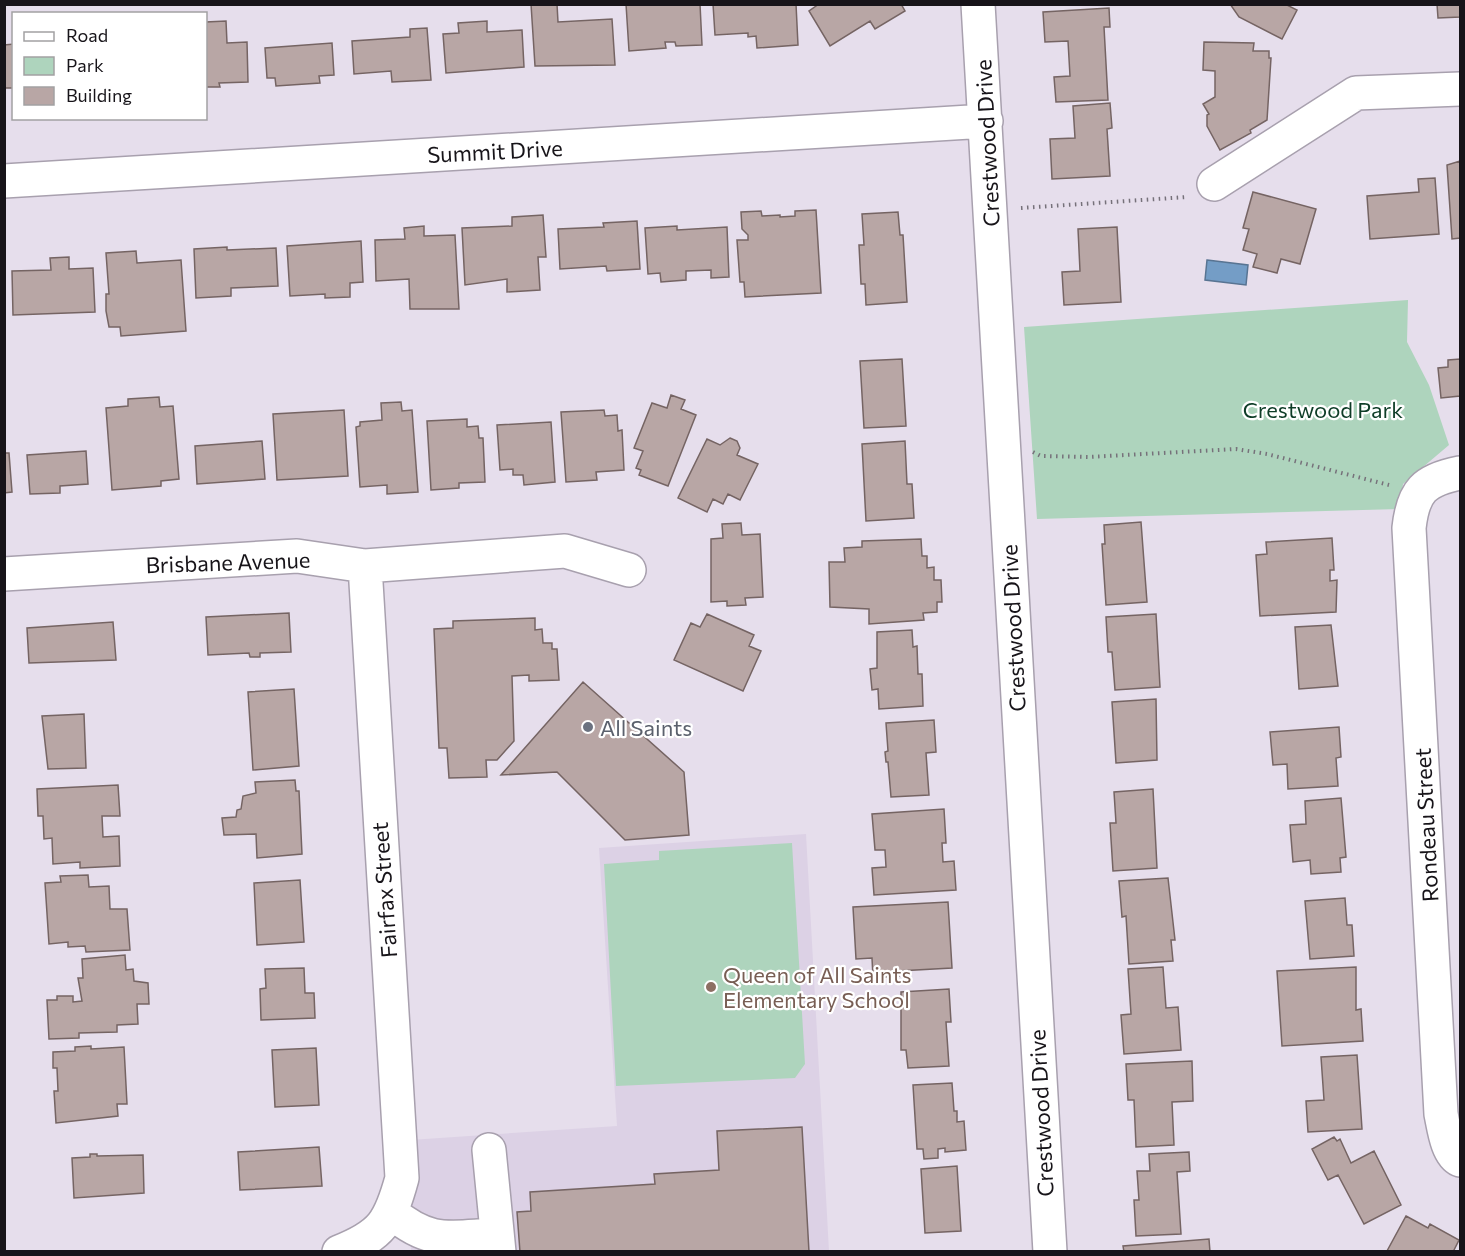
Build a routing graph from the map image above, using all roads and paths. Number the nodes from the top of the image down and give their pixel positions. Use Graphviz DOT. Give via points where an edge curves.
graph roads {
  1 [pos="978,4"];
  2 [pos="1461,89"];
  3 [pos="986,121"];
  4 [pos="4,182"];
  5 [pos="1214,184"];
  6 [pos="990,210"];
  7 [pos="1002,439"];
  8 [pos="1461,473"];
  9 [pos="1419,490"];
  10 [pos="365,566"];
  11 [pos="629,570"];
  12 [pos="4,574"];
  13 [pos="489,1150"];
  14 [pos="1458,1159"];
  15 [pos="392,1213"];
  16 [pos="498,1243"];
  17 [pos="339,1251"];
  18 [pos="1050,1251"];
  1 -- 3 [label="street, Crestwood Drive"];
  2 -- 5 [label="street" via="1356,93"];
  3 -- 4 [label="street, Summit Drive"];
  3 -- 6 [label="street, Crestwood Drive"];
  5 -- 6 [label="path" via="1184,198"];
  6 -- 7 [label="street, Crestwood Drive"];
  7 -- 9 [label="path" via="1041,456 1236,449 1365,481"];
  7 -- 18 [label="street, Crestwood Drive"];
  8 -- 9 [label="street" via="1440,477"];
  9 -- 14 [label="street, Rondeau Street" via="1411,508 1409,528 1441,1102 1446,1136"];
  10 -- 11 [label="street, Brisbane Avenue" via="565,551"];
  10 -- 12 [label="street, Brisbane Avenue" via="297,556"];
  10 -- 15 [label="street, Fairfax Street" via="402,1178"];
  13 -- 16 [label="street"];
  15 -- 16 [label="street" via="432,1238"];
  15 -- 17 [label="street" via="368,1240"];
}
